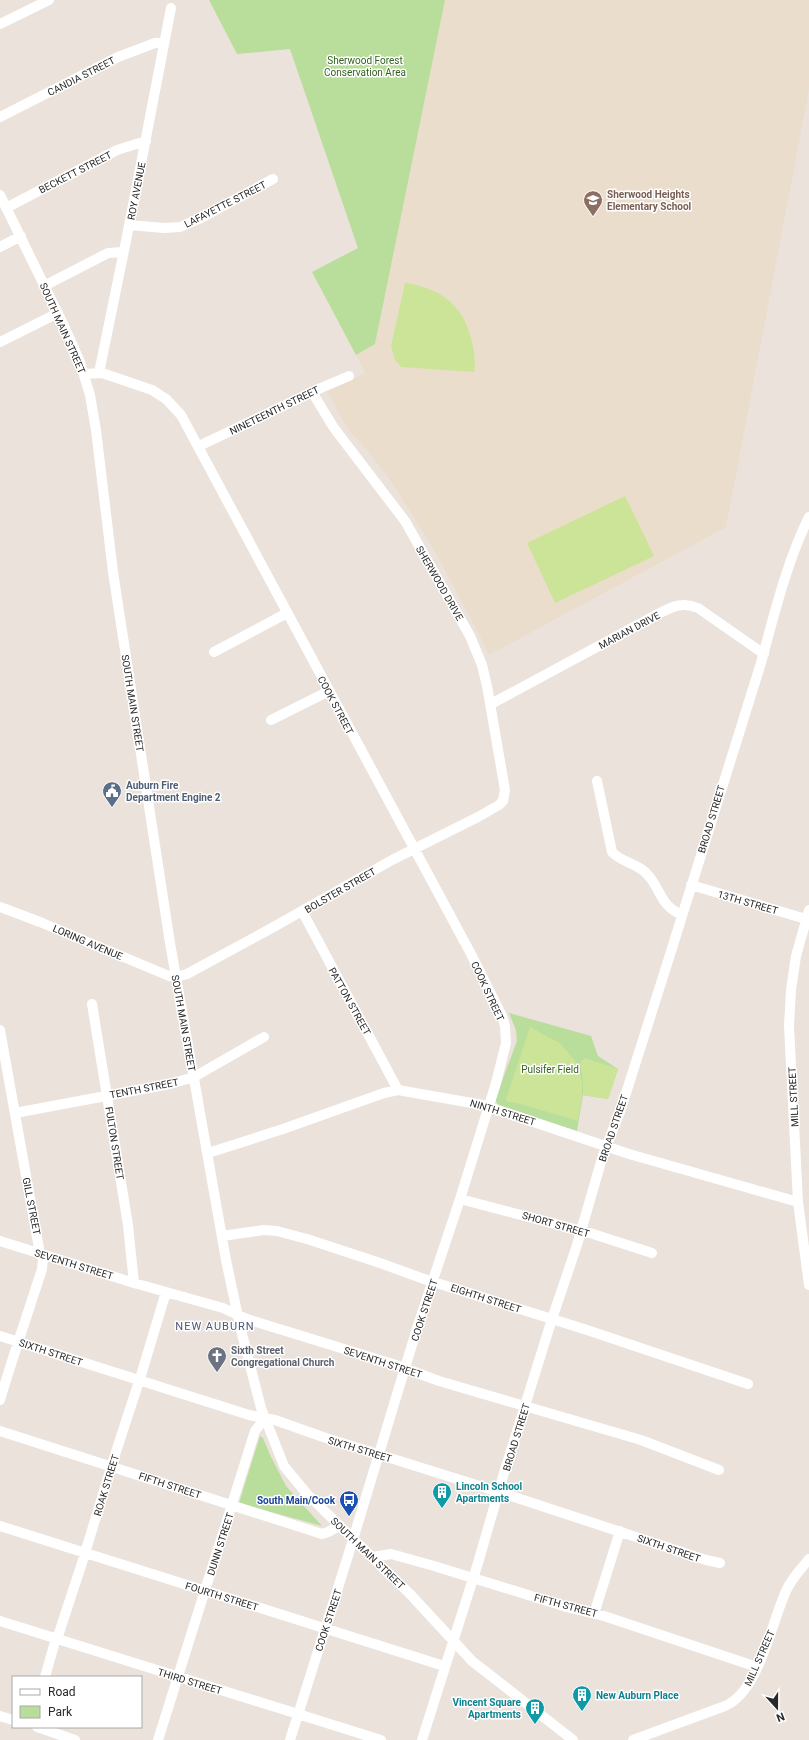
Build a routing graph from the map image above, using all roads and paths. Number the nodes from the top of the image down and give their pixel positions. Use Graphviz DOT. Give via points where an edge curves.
graph roads {
  1 [pos="49,0"];
  2 [pos="171,8"];
  3 [pos="0,24"];
  4 [pos="164,43"];
  5 [pos="0,117"];
  6 [pos="146,141"];
  7 [pos="273,179"];
  8 [pos="0,196"];
  9 [pos="6,208"];
  10 [pos="130,225"];
  11 [pos="20,236"];
  12 [pos="0,247"];
  13 [pos="123,252"];
  14 [pos="44,286"];
  15 [pos="58,313"];
  16 [pos="0,342"];
  17 [pos="99,373"];
  18 [pos="84,374"];
  19 [pos="349,376"];
  20 [pos="312,392"];
  21 [pos="199,446"];
  22 [pos="809,517"];
  23 [pos="287,613"];
  24 [pos="214,652"];
  25 [pos="764,654"];
  26 [pos="329,691"];
  27 [pos="491,704"];
  28 [pos="271,720"];
  29 [pos="597,781"];
  30 [pos="503,801"];
  31 [pos="414,849"];
  32 [pos="691,885"];
  33 [pos="0,907"];
  34 [pos="302,911"];
  35 [pos="682,915"];
  36 [pos="808,915"];
  37 [pos="176,977"];
  38 [pos="92,1004"];
  39 [pos="0,1030"];
  40 [pos="264,1038"];
  41 [pos="194,1077"];
  42 [pos="398,1090"];
  43 [pos="107,1095"];
  44 [pos="489,1106"];
  45 [pos="15,1113"];
  46 [pos="606,1146"];
  47 [pos="208,1153"];
  48 [pos="460,1199"];
  49 [pos="798,1202"];
  50 [pos="581,1232"];
  51 [pos="222,1236"];
  52 [pos="0,1241"];
  53 [pos="652,1253"];
  54 [pos="40,1254"];
  55 [pos="134,1282"];
  56 [pos="433,1282"];
  57 [pos="809,1285"];
  58 [pos="166,1292"];
  59 [pos="238,1314"];
  60 [pos="552,1319"];
  61 [pos="0,1336"];
  62 [pos="19,1342"];
  63 [pos="406,1369"];
  64 [pos="140,1380"];
  65 [pos="748,1384"];
  66 [pos="0,1400"];
  67 [pos="525,1407"];
  68 [pos="264,1418"];
  69 [pos="0,1431"];
  70 [pos="379,1455"];
  71 [pos="111,1466"];
  72 [pos="719,1470"];
  73 [pos="499,1492"];
  74 [pos="233,1506"];
  75 [pos="0,1526"];
  76 [pos="339,1526"];
  77 [pos="620,1531"];
  78 [pos="353,1539"];
  79 [pos="85,1553"];
  80 [pos="373,1557"];
  81 [pos="809,1559"];
  82 [pos="720,1563"];
  83 [pos="473,1578"];
  84 [pos="205,1590"];
  85 [pos="594,1614"];
  86 [pos="0,1621"];
  87 [pos="324,1628"];
  88 [pos="56,1638"];
  89 [pos="453,1640"];
  90 [pos="444,1666"];
  91 [pos="757,1667"];
  92 [pos="45,1676"];
  93 [pos="178,1677"];
  94 [pos="298,1714"];
  95 [pos="0,1716"];
  96 [pos="12,1720"];
  97 [pos="39,1728"];
  98 [pos="75,1740"];
  99 [pos="158,1740"];
  100 [pos="290,1740"];
  101 [pos="381,1740"];
  102 [pos="422,1740"];
  103 [pos="573,1740"];
  104 [pos="633,1740"];
  1 -- 3 [label="street"];
  2 -- 4 [label="street, ROY AVENUE"];
  4 -- 5 [label="street, CANDIA STREET" via="154,43 118,57"];
  4 -- 6 [label="street, ROY AVENUE"];
  6 -- 9 [label="street, BECKETT STREET" via="117,150"];
  6 -- 10 [label="street, ROY AVENUE"];
  7 -- 10 [label="street, LAFAYETTE STREET" via="180,227"];
  8 -- 9 [label="street, SOUTH MAIN STREET"];
  9 -- 11 [label="street, SOUTH MAIN STREET"];
  10 -- 13 [label="street, ROY AVENUE"];
  11 -- 12 [label="street"];
  11 -- 14 [label="street, SOUTH MAIN STREET"];
  13 -- 14 [label="street" via="108,253"];
  13 -- 17 [label="street, ROY AVENUE"];
  14 -- 15 [label="street, SOUTH MAIN STREET"];
  15 -- 16 [label="street"];
  15 -- 18 [label="street, SOUTH MAIN STREET"];
  17 -- 18 [label="street, COOK STREET"];
  17 -- 21 [label="street, COOK STREET" via="148,388 166,399 181,415"];
  18 -- 37 [label="street, SOUTH MAIN STREET" via="96,430 113,572"];
  19 -- 20 [label="street, NINETEENTH STREET"];
  20 -- 21 [label="street, NINETEENTH STREET"];
  20 -- 27 [label="street, SHERWOOD DRIVE" via="334,428 405,521 477,651"];
  21 -- 23 [label="street, COOK STREET"];
  22 -- 25 [label="street, BROAD STREET" via="789,570"];
  23 -- 24 [label="street"];
  23 -- 26 [label="street, COOK STREET"];
  25 -- 27 [label="street, MARIAN DRIVE" via="698,608 681,604"];
  25 -- 32 [label="street, BROAD STREET"];
  26 -- 28 [label="street"];
  26 -- 31 [label="street, COOK STREET"];
  27 -- 30 [label="street, SHERWOOD DRIVE" via="505,790"];
  29 -- 35 [label="street" via="612,852 616,857 642,869 666,905"];
  30 -- 31 [label="street, BOLSTER STREET" via="495,808"];
  31 -- 34 [label="street, BOLSTER STREET"];
  31 -- 44 [label="street, COOK STREET" via="488,987 505,1026 505,1049"];
  32 -- 35 [label="street, BROAD STREET"];
  32 -- 36 [label="street, 13TH STREET"];
  33 -- 37 [label="street, LORING AVENUE"];
  34 -- 37 [label="street, BOLSTER STREET" via="225,954"];
  34 -- 42 [label="street, PATTON STREET"];
  35 -- 46 [label="street, BROAD STREET"];
  36 -- 49 [label="street, MILL STREET" via="796,956 789,1026"];
  37 -- 41 [label="street, SOUTH MAIN STREET"];
  38 -- 43 [label="street, FULTON STREET"];
  39 -- 45 [label="street, GILL STREET"];
  40 -- 41 [label="street, TENTH STREET"];
  41 -- 43 [label="street, TENTH STREET"];
  41 -- 47 [label="street, SOUTH MAIN STREET"];
  42 -- 44 [label="street, NINTH STREET"];
  42 -- 47 [label="street, NINTH STREET"];
  43 -- 45 [label="street, TENTH STREET"];
  43 -- 55 [label="street, FULTON STREET" via="128,1225"];
  44 -- 46 [label="street, NINTH STREET"];
  44 -- 48 [label="street, COOK STREET"];
  45 -- 54 [label="street, GILL STREET"];
  46 -- 49 [label="street, NINTH STREET"];
  46 -- 50 [label="street, BROAD STREET"];
  47 -- 51 [label="street, SOUTH MAIN STREET"];
  48 -- 50 [label="street, SHORT STREET"];
  48 -- 56 [label="street, COOK STREET"];
  49 -- 57 [label="street, MILL STREET"];
  50 -- 53 [label="street, SHORT STREET"];
  50 -- 60 [label="street, BROAD STREET"];
  51 -- 56 [label="street, EIGHTH STREET" via="257,1230 277,1231"];
  51 -- 59 [label="street, SOUTH MAIN STREET"];
  52 -- 54 [label="street, SEVENTH STREET"];
  54 -- 55 [label="street, SEVENTH STREET"];
  54 -- 62 [label="street, GILL STREET" via="43,1259 42,1269"];
  55 -- 58 [label="street, SEVENTH STREET"];
  56 -- 60 [label="street, EIGHTH STREET"];
  56 -- 63 [label="street, COOK STREET"];
  58 -- 59 [label="street, SEVENTH STREET"];
  58 -- 64 [label="street, ROAK STREET"];
  59 -- 63 [label="street, SEVENTH STREET"];
  59 -- 68 [label="street, SOUTH MAIN STREET"];
  60 -- 65 [label="street, EIGHTH STREET"];
  60 -- 67 [label="street, BROAD STREET"];
  61 -- 62 [label="street, SIXTH STREET"];
  62 -- 64 [label="street, SIXTH STREET"];
  62 -- 66 [label="street, GILL STREET"];
  63 -- 67 [label="street, SEVENTH STREET"];
  63 -- 70 [label="street, COOK STREET"];
  64 -- 68 [label="street, SIXTH STREET"];
  64 -- 71 [label="street, ROAK STREET"];
  67 -- 72 [label="street, SEVENTH STREET" via="641,1440"];
  67 -- 73 [label="street, BROAD STREET"];
  68 -- 70 [label="street, SIXTH STREET"];
  68 -- 74 [label="street, DUNN STREET" via="255,1431"];
  68 -- 76 [label="street, SOUTH MAIN STREET" via="288,1472 306,1494"];
  69 -- 71 [label="street, FIFTH STREET"];
  70 -- 73 [label="street, SIXTH STREET"];
  70 -- 78 [label="street, COOK STREET"];
  71 -- 74 [label="street, FIFTH STREET"];
  71 -- 79 [label="street, ROAK STREET"];
  73 -- 77 [label="street, SIXTH STREET"];
  73 -- 83 [label="street, BROAD STREET"];
  74 -- 76 [label="street, FIFTH STREET" via="322,1534"];
  74 -- 84 [label="street, DUNN STREET"];
  75 -- 79 [label="street, FOURTH STREET"];
  76 -- 78 [label="street, SOUTH MAIN STREET"];
  77 -- 82 [label="street, SIXTH STREET"];
  77 -- 85 [label="street"];
  78 -- 80 [label="street, SOUTH MAIN STREET"];
  78 -- 87 [label="street, COOK STREET"];
  79 -- 84 [label="street, FOURTH STREET"];
  79 -- 88 [label="street, ROAK STREET"];
  80 -- 83 [label="street, FIFTH STREET" via="391,1554"];
  80 -- 89 [label="street, SOUTH MAIN STREET"];
  81 -- 91 [label="street, MILL STREET" via="785,1592"];
  83 -- 85 [label="street, FIFTH STREET"];
  83 -- 89 [label="street, BROAD STREET"];
  84 -- 87 [label="street, FOURTH STREET"];
  84 -- 93 [label="street, DUNN STREET"];
  85 -- 91 [label="street, FIFTH STREET"];
  86 -- 88 [label="street, THIRD STREET"];
  87 -- 90 [label="street, FOURTH STREET"];
  87 -- 94 [label="street, COOK STREET"];
  88 -- 92 [label="street, ROAK STREET"];
  88 -- 93 [label="street, THIRD STREET"];
  89 -- 90 [label="street, BROAD STREET"];
  89 -- 103 [label="street, SOUTH MAIN STREET" via="472,1661"];
  90 -- 102 [label="street, BROAD STREET"];
  91 -- 104 [label="street, MILL STREET" via="746,1688 732,1703"];
  93 -- 94 [label="street, THIRD STREET"];
  93 -- 99 [label="street, DUNN STREET"];
  94 -- 100 [label="street, COOK STREET"];
  94 -- 101 [label="street, THIRD STREET"];
  95 -- 96 [label="street"];
  97 -- 98 [label="street"];
}
